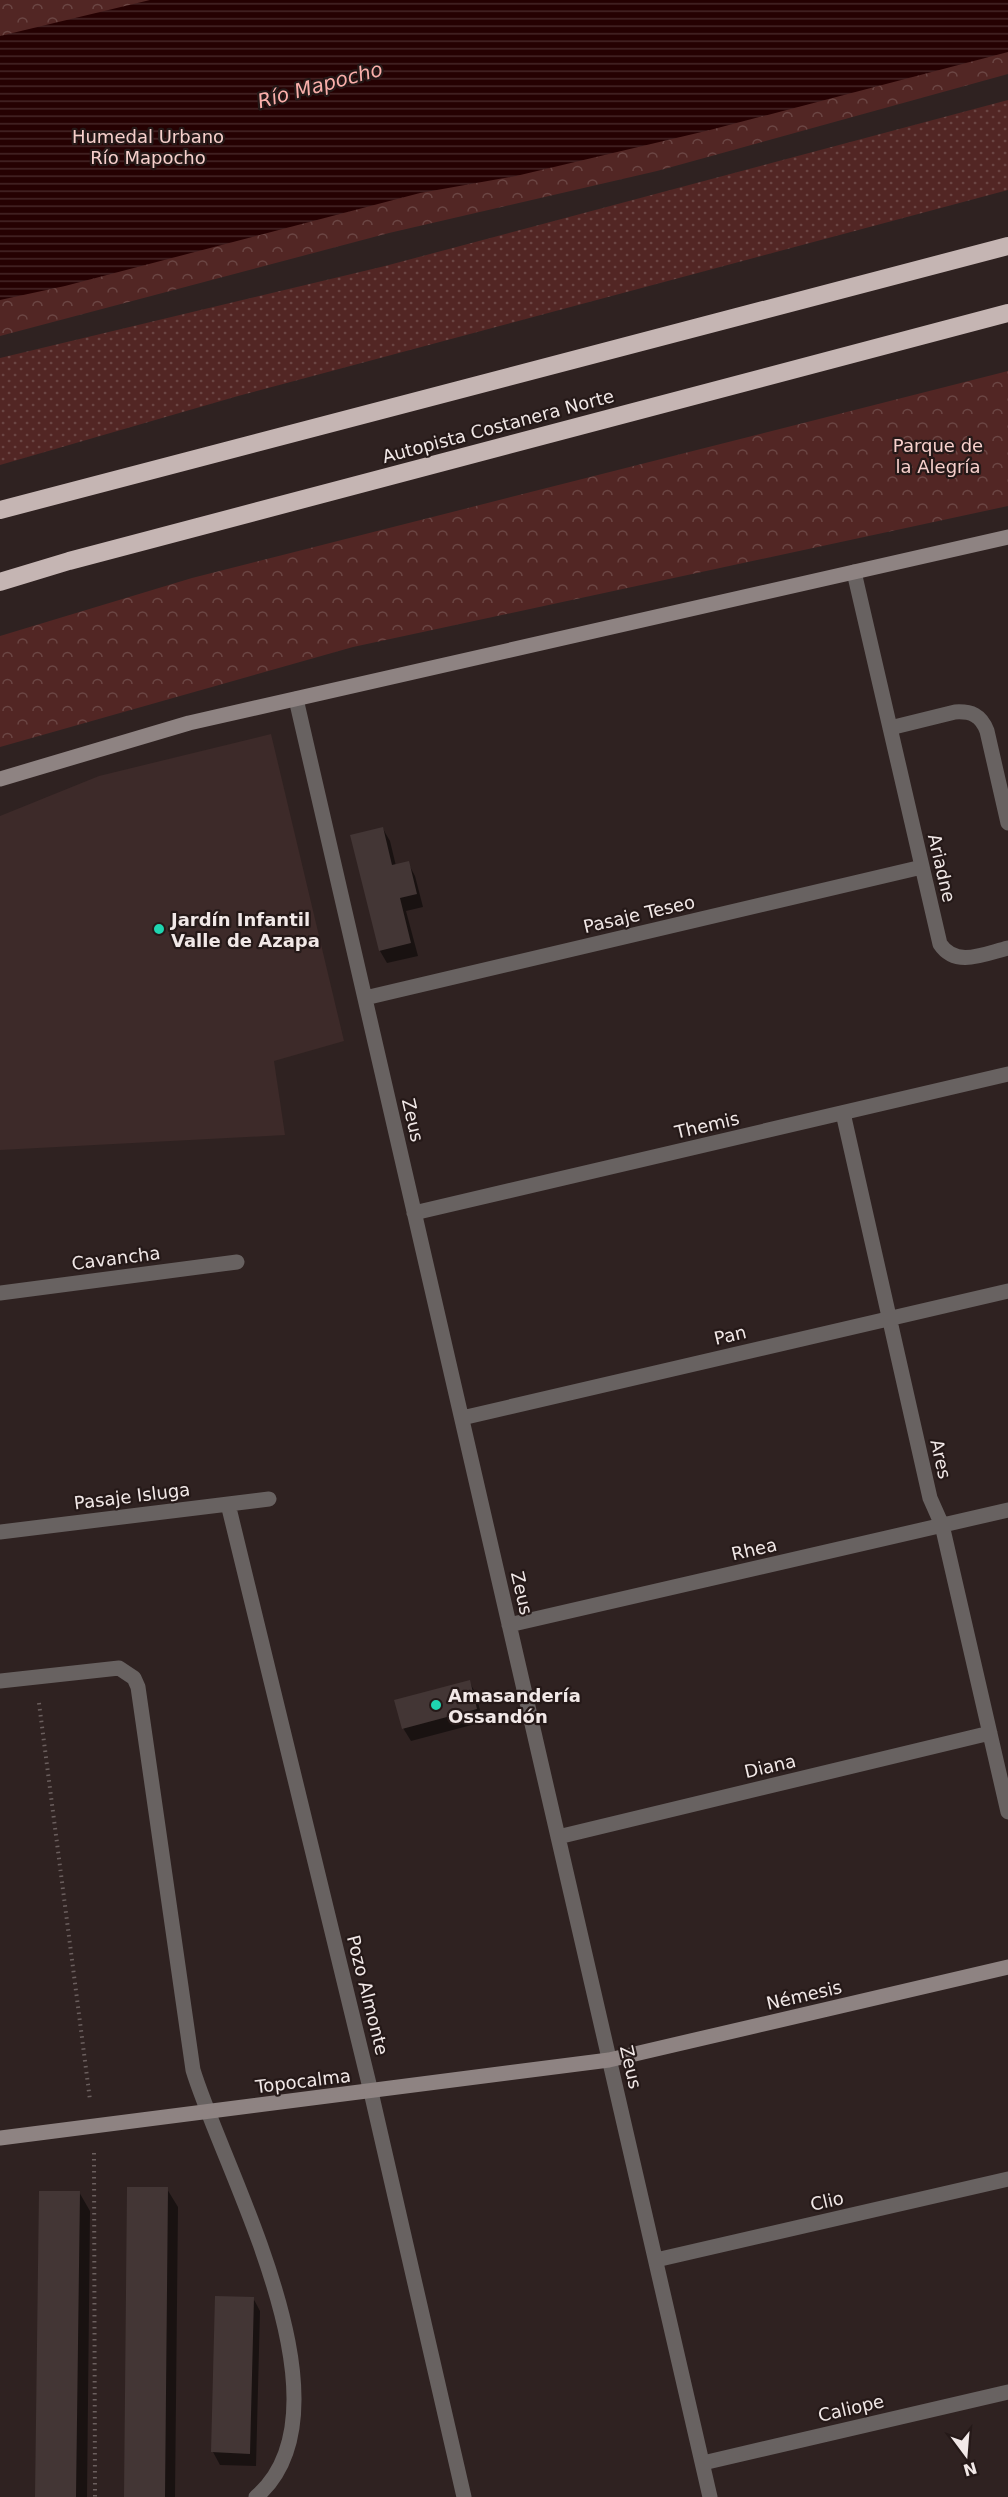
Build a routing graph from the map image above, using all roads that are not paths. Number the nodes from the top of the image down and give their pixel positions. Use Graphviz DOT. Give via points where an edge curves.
graph roads {
  1 [pos="1008,246"];
  2 [pos="1008,314"];
  3 [pos="0,510"];
  4 [pos="1008,537"];
  5 [pos="854,572"];
  6 [pos="0,582"];
  7 [pos="296,699"];
  8 [pos="890,728"];
  9 [pos="0,779"];
  10 [pos="1008,823"];
  11 [pos="922,867"];
  12 [pos="1008,948"];
  13 [pos="365,998"];
  14 [pos="1008,1074"];
  15 [pos="843,1113"];
  16 [pos="414,1213"];
  17 [pos="237,1262"];
  18 [pos="1008,1291"];
  19 [pos="0,1293"];
  20 [pos="889,1318"];
  21 [pos="462,1418"];
  22 [pos="269,1499"];
  23 [pos="228,1504"];
  24 [pos="1008,1510"];
  25 [pos="942,1525"];
  26 [pos="0,1532"];
  27 [pos="509,1625"];
  28 [pos="0,1681"];
  29 [pos="990,1733"];
  30 [pos="1008,1812"];
  31 [pos="558,1837"];
  32 [pos="1008,1967"];
  33 [pos="609,2060"];
  34 [pos="371,2092"];
  35 [pos="206,2112"];
  36 [pos="0,2138"];
  37 [pos="1008,2179"];
  38 [pos="656,2260"];
  39 [pos="1008,2392"];
  40 [pos="702,2463"];
  41 [pos="256,2497"];
  42 [pos="464,2497"];
  43 [pos="710,2497"];
  1 -- 3 [label="highway"];
  2 -- 6 [label="highway, Autopista Costanera Norte"];
  4 -- 5 [label="street"];
  5 -- 7 [label="street"];
  5 -- 8 [label="street, Ariadne"];
  7 -- 9 [label="street" via="168,729"];
  7 -- 13 [label="street, Zeus"];
  8 -- 10 [label="street" via="955,712 965,711 980,718 987,731"];
  8 -- 11 [label="street, Ariadne"];
  11 -- 12 [label="street, Ariadne" via="944,951 969,958"];
  11 -- 13 [label="street, Pasaje Teseo"];
  13 -- 16 [label="street, Zeus"];
  14 -- 15 [label="street, Themis"];
  15 -- 16 [label="street, Themis"];
  15 -- 20 [label="street, Ares"];
  16 -- 21 [label="street, Zeus"];
  17 -- 19 [label="street, Cavancha"];
  18 -- 20 [label="street, Pan"];
  20 -- 21 [label="street, Pan"];
  20 -- 25 [label="street, Ares" via="930,1498"];
  21 -- 27 [label="street, Zeus"];
  22 -- 23 [label="street, Pasaje Isluga"];
  23 -- 26 [label="street, Pasaje Isluga"];
  23 -- 34 [label="street, Pozo Almonte"];
  24 -- 25 [label="street, Rhea"];
  25 -- 27 [label="street, Rhea"];
  25 -- 29 [label="street, Ares"];
  27 -- 31 [label="street, Zeus"];
  28 -- 35 [label="street" via="119,1668 134,1678 193,2070"];
  29 -- 30 [label="street, Ares"];
  29 -- 31 [label="street, Diana"];
  31 -- 33 [label="street, Zeus"];
  32 -- 33 [label="street, Némesis"];
  33 -- 34 [label="street, Topocalma"];
  33 -- 38 [label="street, Zeus"];
  34 -- 35 [label="street, Topocalma"];
  34 -- 42 [label="street, Pozo Almonte"];
  35 -- 36 [label="street, Topocalma"];
  35 -- 41 [label="street" via="245,2199 266,2258 294,2386 295,2414 288,2451 273,2480"];
  37 -- 38 [label="street, Clio"];
  38 -- 40 [label="street, Zeus"];
  39 -- 40 [label="street, Caliope"];
  40 -- 43 [label="street, Zeus"];
}
